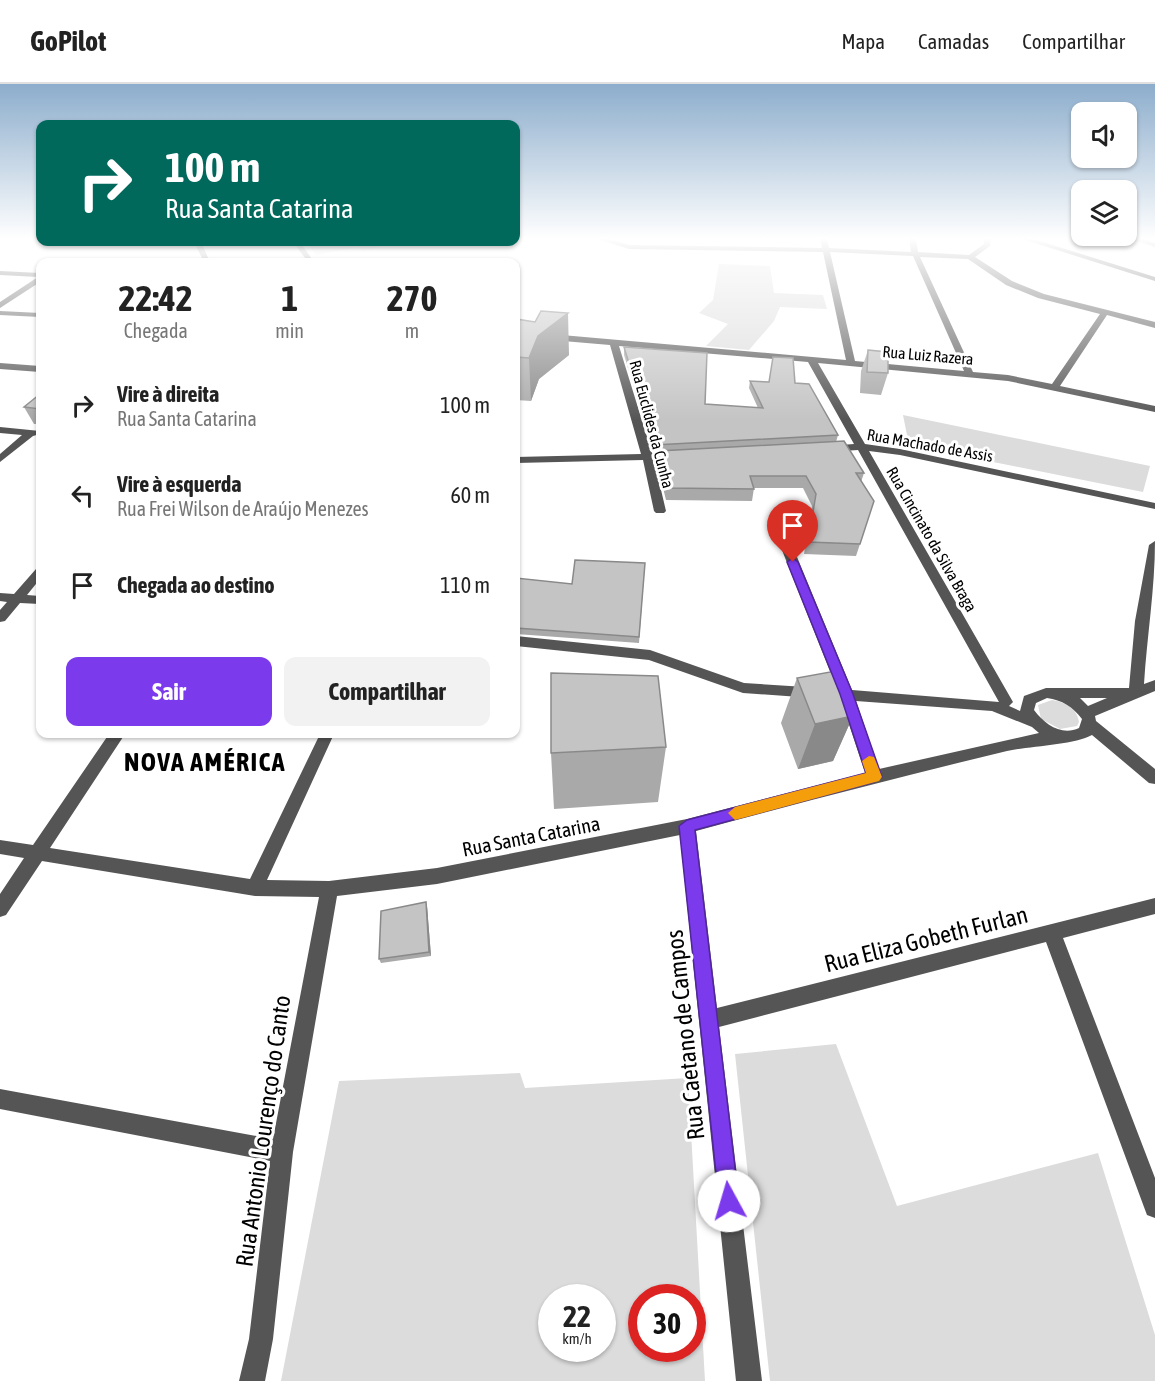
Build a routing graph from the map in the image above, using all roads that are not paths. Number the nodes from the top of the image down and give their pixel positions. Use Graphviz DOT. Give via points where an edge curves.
graph roads {
  1 [pos="836,299"];
  2 [pos="936,299"];
  3 [pos="1051,299"];
  4 [pos="0,313"];
  5 [pos="1105,313"];
  6 [pos="36,315"];
  7 [pos="1155,325"];
  8 [pos="520,334"];
  9 [pos="614,345"];
  10 [pos="812,361"];
  11 [pos="851,364"];
  12 [pos="0,366"];
  13 [pos="36,369"];
  14 [pos="970,374"];
  15 [pos="1054,388"];
  16 [pos="1155,409"];
  17 [pos="0,430"];
  18 [pos="36,433"];
  19 [pos="860,447"];
  20 [pos="813,450"];
  21 [pos="695,455"];
  22 [pos="648,458"];
  23 [pos="0,459"];
  24 [pos="520,460"];
  25 [pos="1155,506"];
  26 [pos="660,511"];
  27 [pos="784,540"];
  28 [pos="1155,545"];
  29 [pos="36,577"];
  30 [pos="0,597"];
  31 [pos="17,598"];
  32 [pos="36,600"];
  33 [pos="0,618"];
  34 [pos="1142,621"];
  35 [pos="1155,638"];
  36 [pos="520,641"];
  37 [pos="1155,685"];
  38 [pos="1055,693"];
  39 [pos="1136,693"];
  40 [pos="846,694"];
  41 [pos="1033,696"];
  42 [pos="999,704"];
  43 [pos="1087,719"];
  44 [pos="1036,723"];
  45 [pos="1061,736"];
  46 [pos="114,738"];
  47 [pos="325,738"];
  48 [pos="874,777"];
  49 [pos="1155,778"];
  50 [pos="687,826"];
  51 [pos="0,848"];
  52 [pos="37,854"];
  53 [pos="255,888"];
  54 [pos="329,890"];
  55 [pos="1155,906"];
  56 [pos="0,909"];
  57 [pos="1052,934"];
  58 [pos="709,1020"];
  59 [pos="0,1099"];
  60 [pos="282,1152"];
  61 [pos="1155,1207"];
  62 [pos="252,1381"];
  63 [pos="749,1381"];
  1 -- 11 [label="street"];
  2 -- 14 [label="street"];
  3 -- 5 [label="street"];
  4 -- 6 [label="street"];
  5 -- 7 [label="street"];
  5 -- 15 [label="street"];
  8 -- 9 [label="street, Rua Luiz Razera"];
  9 -- 10 [label="street, Rua Luiz Razera"];
  9 -- 22 [label="street, Rua Euclides da Cunha"];
  10 -- 11 [label="street, Rua Luiz Razera"];
  10 -- 19 [label="street, Rua Cincinato da Silva Braga"];
  11 -- 14 [label="street, Rua Luiz Razera"];
  12 -- 13 [label="street"];
  14 -- 15 [label="street, Rua Luiz Razera"];
  15 -- 16 [label="street, Rua Luiz Razera"];
  17 -- 18 [label="street"];
  18 -- 23 [label="street"];
  19 -- 20 [label="street, Rua Machado de Assis"];
  19 -- 25 [label="street, Rua Machado de Assis"];
  19 -- 42 [label="street, Rua Cincinato da Silva Braga"];
  21 -- 22 [label="street"];
  22 -- 24 [label="street"];
  22 -- 26 [label="street, Rua Euclides da Cunha"];
  27 -- 40 [label="street"];
  28 -- 34 [label="street"];
  29 -- 31 [label="street"];
  30 -- 31 [label="street"];
  31 -- 32 [label="street"];
  31 -- 33 [label="street"];
  34 -- 35 [label="street"];
  34 -- 39 [label="street"];
  36 -- 40 [label="street" via="651,655 743,688"];
  37 -- 39 [label="street"];
  38 -- 39 [label="street"];
  38 -- 41 [label="street"];
  38 -- 43 [label="street" via="1073,701"];
  39 -- 43 [label="street"];
  40 -- 42 [label="street"];
  40 -- 48 [label="street"];
  41 -- 42 [label="street"];
  41 -- 44 [label="street" via="1028,711"];
  42 -- 44 [label="street"];
  43 -- 45 [label="street" via="1080,735"];
  43 -- 49 [label="street"];
  44 -- 45 [label="street"];
  45 -- 48 [label="street, Rua Santa Catarina"];
  46 -- 52 [label="street"];
  47 -- 53 [label="street"];
  48 -- 50 [label="street, Rua Santa Catarina"];
  50 -- 54 [label="street, Rua Santa Catarina" via="437,876"];
  50 -- 58 [label="street, Rua Caetano de Campos"];
  51 -- 52 [label="street, Rua Santa Catarina"];
  52 -- 53 [label="street, Rua Santa Catarina"];
  52 -- 56 [label="street"];
  53 -- 54 [label="street, Rua Santa Catarina"];
  54 -- 60 [label="street, Rua Antonio Lourenço do Canto"];
  55 -- 57 [label="street, Rua Eliza Gobeth Furlan"];
  57 -- 58 [label="street, Rua Eliza Gobeth Furlan"];
  57 -- 61 [label="street"];
  58 -- 63 [label="street, Rua Caetano de Campos"];
  59 -- 60 [label="street"];
  60 -- 62 [label="street, Rua Antonio Lourenço do Canto" via="261,1339"];
}
